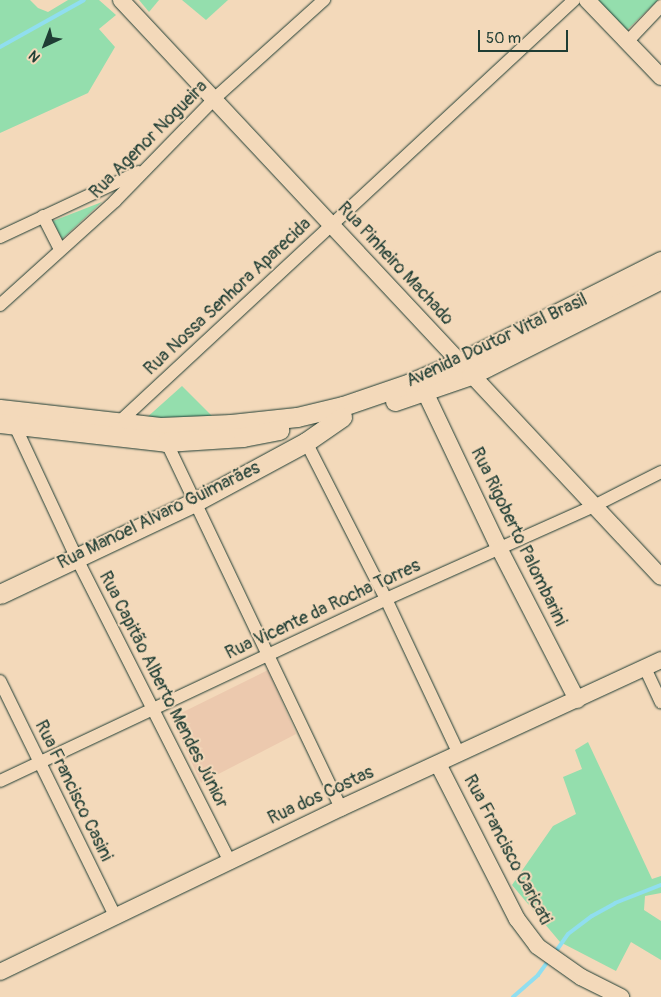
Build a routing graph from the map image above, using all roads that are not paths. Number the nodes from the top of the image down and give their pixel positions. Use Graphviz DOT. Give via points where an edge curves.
graph roads {
  1 [pos="324,0"];
  2 [pos="574,0"];
  3 [pos="587,0"];
  4 [pos="123,3"];
  5 [pos="661,6"];
  6 [pos="627,42"];
  7 [pos="661,77"];
  8 [pos="215,98"];
  9 [pos="145,169"];
  10 [pos="95,192"];
  11 [pos="115,201"];
  12 [pos="44,216"];
  13 [pos="331,226"];
  14 [pos="0,237"];
  15 [pos="60,250"];
  16 [pos="661,261"];
  17 [pos="661,279"];
  18 [pos="0,306"];
  19 [pos="465,368"];
  20 [pos="425,392"];
  21 [pos="0,409"];
  22 [pos="342,417"];
  23 [pos="118,423"];
  24 [pos="8,424"];
  25 [pos="163,435"];
  26 [pos="104,437"];
  27 [pos="306,442"];
  28 [pos="661,472"];
  29 [pos="196,502"];
  30 [pos="594,506"];
  31 [pos="500,548"];
  32 [pos="76,557"];
  33 [pos="661,577"];
  34 [pos="0,594"];
  35 [pos="386,599"];
  36 [pos="268,654"];
  37 [pos="661,660"];
  38 [pos="645,668"];
  39 [pos="0,681"];
  40 [pos="578,700"];
  41 [pos="661,702"];
  42 [pos="154,707"];
  43 [pos="459,754"];
  44 [pos="38,762"];
  45 [pos="438,764"];
  46 [pos="0,781"];
  47 [pos="341,808"];
  48 [pos="230,862"];
  49 [pos="115,916"];
  50 [pos="0,971"];
  51 [pos="621,997"];
  1 -- 8 [label="street, Rua Agenor Nogueira"];
  2 -- 13 [label="street, Rua Nossa Senhora Aparecida"];
  3 -- 6 [label="street"];
  4 -- 8 [label="street, Rua Pinheiro Machado"];
  5 -- 6 [label="street"];
  6 -- 7 [label="street"];
  8 -- 9 [label="street, Rua Agenor Nogueira"];
  8 -- 13 [label="street, Rua Pinheiro Machado"];
  9 -- 10 [label="street"];
  9 -- 11 [label="street, Rua Agenor Nogueira"];
  10 -- 11 [label="street"];
  10 -- 12 [label="street"];
  11 -- 15 [label="street, Rua Agenor Nogueira"];
  12 -- 14 [label="street"];
  12 -- 15 [label="street"];
  13 -- 19 [label="street, Rua Pinheiro Machado"];
  13 -- 23 [label="street, Rua Nossa Senhora Aparecida"];
  15 -- 18 [label="street, Rua Agenor Nogueira"];
  16 -- 19 [label="main road, Avenida Doutor Vital Brasil"];
  17 -- 19 [label="main road, Avenida Doutor Vital Brasil"];
  19 -- 20 [label="main road, Avenida Doutor Vital Brasil"];
  19 -- 25 [label="main road, Avenida Doutor Vital Brasil" via="297,417"];
  19 -- 30 [label="street, Rua Pinheiro Machado"];
  20 -- 22 [label="main road, Avenida Doutor Vital Brasil"];
  20 -- 31 [label="street, Rua Rigoberto Palombarini"];
  21 -- 23 [label="main road, Avenida Doutor Vital Brasil"];
  22 -- 25 [label="main road, Avenida Doutor Vital Brasil" via="243,437"];
  22 -- 27 [label="main road, Rua Manoel Alvaro Guimarães"];
  23 -- 25 [label="main road, Avenida Doutor Vital Brasil"];
  23 -- 26 [label="street, Rua Nossa Senhora Aparecida"];
  24 -- 26 [label="main road, Avenida Doutor Vital Brasil"];
  24 -- 32 [label="street, Rua Capitão Alberto Mendes Júnior"];
  25 -- 26 [label="main road, Avenida Doutor Vital Brasil"];
  25 -- 29 [label="street"];
  27 -- 29 [label="main road, Rua Manoel Alvaro Guimarães"];
  27 -- 35 [label="street"];
  28 -- 30 [label="street, Rua Vicente da Rocha Torres"];
  29 -- 32 [label="main road, Rua Manoel Alvaro Guimarães"];
  29 -- 36 [label="street"];
  30 -- 31 [label="street, Rua Vicente da Rocha Torres"];
  30 -- 33 [label="street, Rua Pinheiro Machado"];
  31 -- 35 [label="street, Rua Vicente da Rocha Torres"];
  31 -- 40 [label="street, Rua Rigoberto Palombarini"];
  32 -- 34 [label="main road, Rua Manoel Alvaro Guimarães"];
  32 -- 42 [label="street, Rua Capitão Alberto Mendes Júnior"];
  35 -- 36 [label="street, Rua Vicente da Rocha Torres"];
  35 -- 43 [label="street"];
  36 -- 42 [label="street, Rua Vicente da Rocha Torres"];
  36 -- 47 [label="street"];
  37 -- 38 [label="street, Rua dos Costas"];
  38 -- 40 [label="street, Rua dos Costas"];
  38 -- 41 [label="street"];
  39 -- 44 [label="street, Rua Francisco Casini"];
  40 -- 43 [label="street, Rua dos Costas"];
  42 -- 44 [label="street, Rua Vicente da Rocha Torres"];
  42 -- 48 [label="street, Rua Capitão Alberto Mendes Júnior"];
  43 -- 45 [label="street, Rua dos Costas"];
  44 -- 46 [label="street, Rua Vicente da Rocha Torres"];
  44 -- 49 [label="street, Rua Francisco Casini"];
  45 -- 47 [label="street, Rua dos Costas"];
  45 -- 51 [label="street, Rua Francisco Caricati" via="517,919 537,946 581,977"];
  47 -- 48 [label="street, Rua dos Costas"];
  48 -- 49 [label="street, Rua dos Costas"];
  49 -- 50 [label="street, Rua dos Costas"];
}
